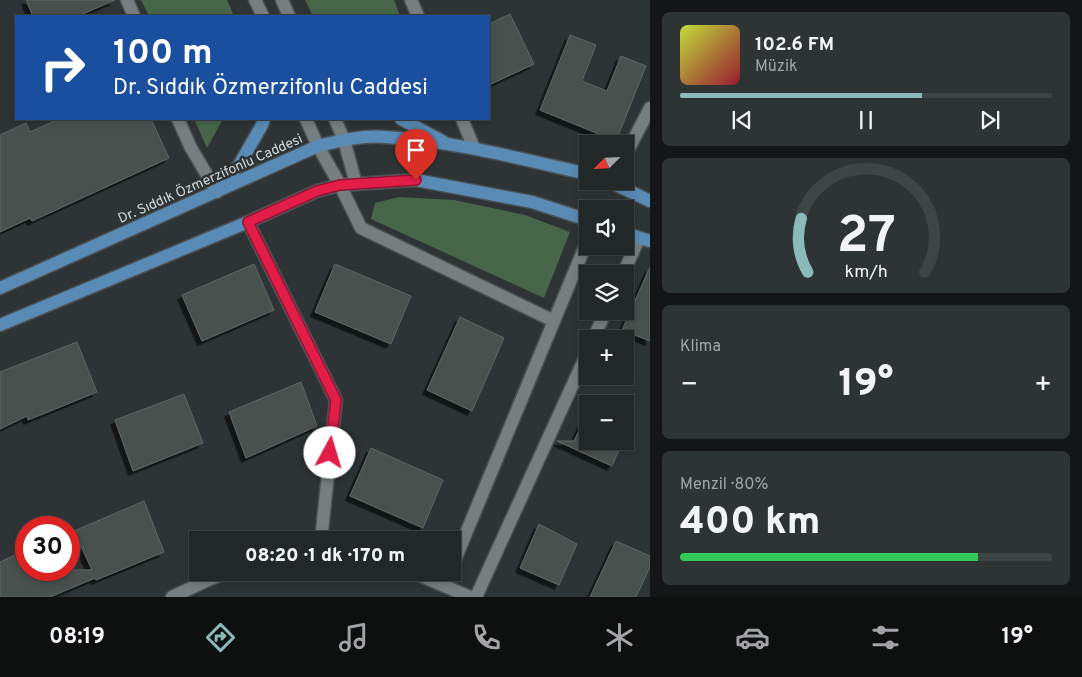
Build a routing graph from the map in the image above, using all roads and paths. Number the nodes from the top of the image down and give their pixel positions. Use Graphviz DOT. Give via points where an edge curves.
graph roads {
  1 [pos="127,0"];
  2 [pos="255,0"];
  3 [pos="282,0"];
  4 [pos="411,0"];
  5 [pos="134,15"];
  6 [pos="262,15"];
  7 [pos="289,15"];
  8 [pos="418,15"];
  9 [pos="650,108"];
  10 [pos="178,120"];
  11 [pos="264,120"];
  12 [pos="306,120"];
  13 [pos="335,120"];
  14 [pos="404,120"];
  15 [pos="462,120"];
  16 [pos="634,139"];
  17 [pos="344,140"];
  18 [pos="451,145"];
  19 [pos="318,146"];
  20 [pos="474,148"];
  21 [pos="579,172"];
  22 [pos="356,184"];
  23 [pos="340,185"];
  24 [pos="626,190"];
  25 [pos="217,192"];
  26 [pos="650,202"];
  27 [pos="579,217"];
  28 [pos="248,222"];
  29 [pos="644,240"];
  30 [pos="582,255"];
  31 [pos="629,265"];
  32 [pos="0,288"];
  33 [pos="554,320"];
  34 [pos="0,325"];
  35 [pos="579,371"];
  36 [pos="322,531"];
  37 [pos="461,545"];
  38 [pos="206,581"];
  39 [pos="433,581"];
  40 [pos="446,581"];
  41 [pos="444,586"];
  42 [pos="172,597"];
  43 [pos="470,597"];
  44 [pos="476,597"];
  1 -- 5 [label="street"];
  2 -- 6 [label="street"];
  3 -- 7 [label="street"];
  4 -- 8 [label="street"];
  9 -- 16 [label="street"];
  10 -- 25 [label="street"];
  11 -- 25 [label="main road" via="239,165"];
  12 -- 19 [label="street"];
  13 -- 17 [label="street"];
  14 -- 18 [label="main road"];
  15 -- 20 [label="street"];
  17 -- 18 [label="main road, Dr. Sıddık Özmerzifonlu Caddesi" via="384,137"];
  17 -- 19 [label="main road, Dr. Sıddık Özmerzifonlu Caddesi"];
  17 -- 22 [label="street"];
  18 -- 20 [label="main road, Dr. Sıddık Özmerzifonlu Caddesi"];
  19 -- 23 [label="street"];
  19 -- 25 [label="main road, Dr. Sıddık Özmerzifonlu Caddesi"];
  20 -- 21 [label="main road, Dr. Sıddık Özmerzifonlu Caddesi"];
  22 -- 23 [label="main road"];
  22 -- 27 [label="main road" via="416,180 532,202"];
  23 -- 28 [label="main road" via="317,191"];
  23 -- 33 [label="street" via="361,228"];
  24 -- 26 [label="main road"];
  25 -- 32 [label="main road, Dr. Sıddık Özmerzifonlu Caddesi"];
  28 -- 34 [label="main road"];
  28 -- 36 [label="street" via="336,400"];
  29 -- 31 [label="street"];
  30 -- 33 [label="street"];
  33 -- 37 [label="street"];
  35 -- 44 [label="street"];
  38 -- 42 [label="street"];
  39 -- 41 [label="street"];
  40 -- 41 [label="street"];
  41 -- 43 [label="street"];
}
